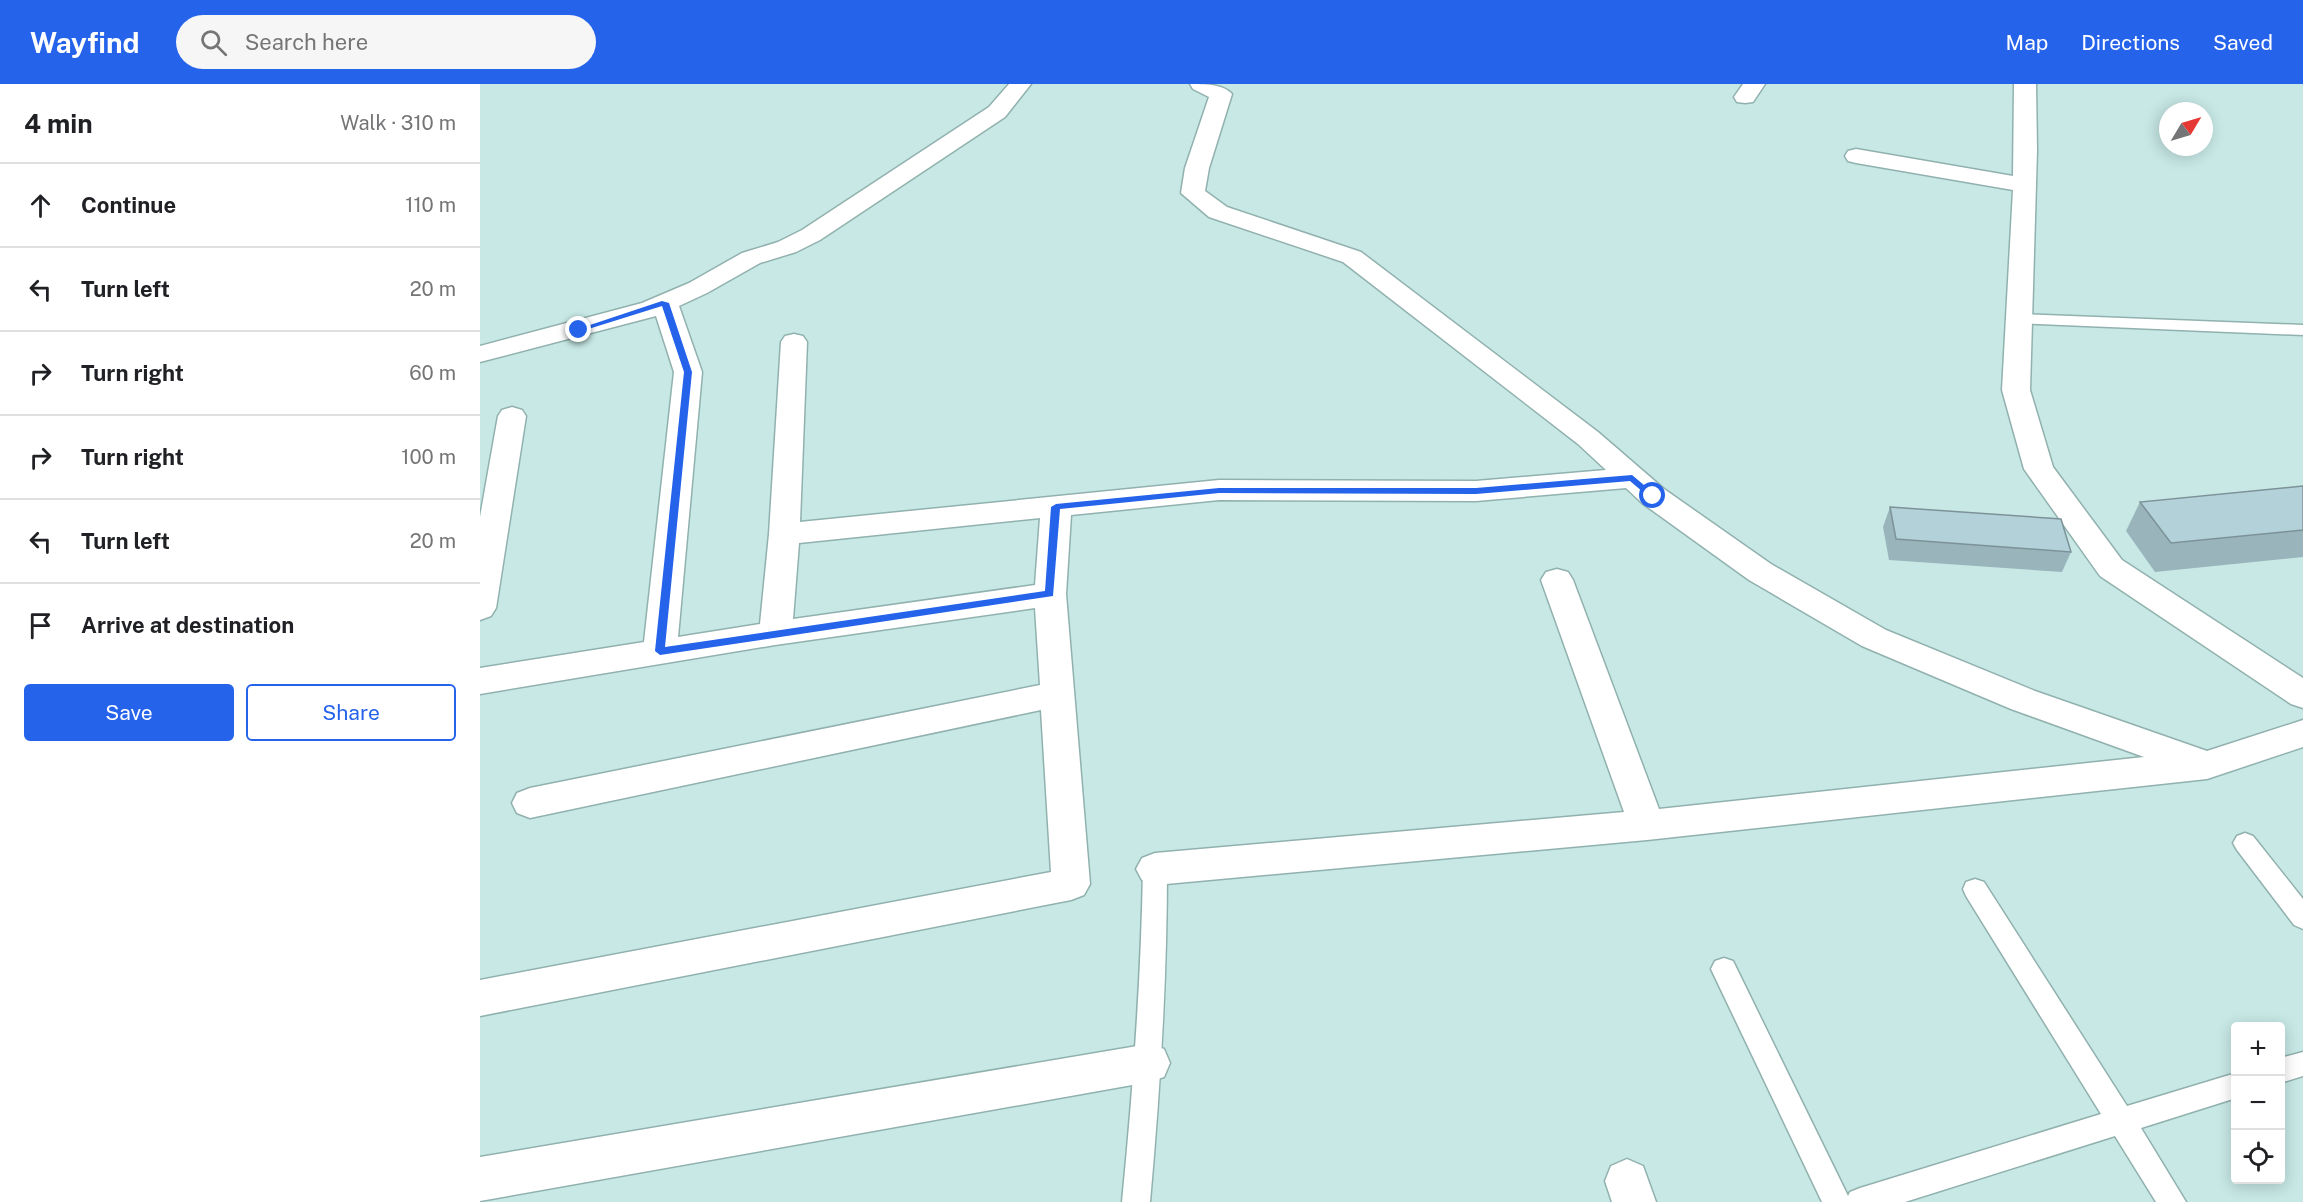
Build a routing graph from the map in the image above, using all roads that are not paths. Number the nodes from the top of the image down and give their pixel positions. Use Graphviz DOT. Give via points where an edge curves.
graph roads {
  1 [pos="1020,84"];
  2 [pos="1201,84"];
  3 [pos="2025,84"];
  4 [pos="1856,156"];
  5 [pos="2024,185"];
  6 [pos="665,303"];
  7 [pos="2019,319"];
  8 [pos="2303,330"];
  9 [pos="794,342"];
  10 [pos="480,354"];
  11 [pos="512,416"];
  12 [pos="1632,478"];
  13 [pos="1056,507"];
  14 [pos="487,527"];
  15 [pos="784,534"];
  16 [pos="1557,580"];
  17 [pos="1050,594"];
  18 [pos="480,608"];
  19 [pos="775,633"];
  20 [pos="660,651"];
  21 [pos="480,681"];
  22 [pos="1057,694"];
  23 [pos="2303,694"];
  24 [pos="2303,734"];
  25 [pos="2207,765"];
  26 [pos="530,803"];
  27 [pos="1647,825"];
  28 [pos="2245,843"];
  29 [pos="1155,869"];
  30 [pos="1975,889"];
  31 [pos="2303,918"];
  32 [pos="1724,969"];
  33 [pos="480,998"];
  34 [pos="1149,1063"];
  35 [pos="2303,1064"];
  36 [pos="2285,1069"];
  37 [pos="2231,1086"];
  38 [pos="2121,1120"];
  39 [pos="480,1179"];
  40 [pos="1136,1202"];
  41 [pos="1837,1202"];
  42 [pos="1860,1202"];
  43 [pos="2172,1202"];
  1 -- 6 [label="street" via="997,112 811,235 751,258"];
  2 -- 12 [label="street" via="1221,94 1193,193 1218,212 1352,257 1578,430"];
  3 -- 5 [label="street"];
  4 -- 5 [label="street"];
  5 -- 7 [label="street"];
  6 -- 10 [label="street" via="579,330"];
  6 -- 20 [label="street" via="688,372"];
  7 -- 8 [label="lane"];
  7 -- 23 [label="street" via="2016,390 2038,469 2111,568"];
  9 -- 15 [label="street"];
  11 -- 14 [label="street"];
  12 -- 13 [label="street" via="1476,491 1219,490"];
  12 -- 25 [label="street" via="1760,572 1874,638 2023,700"];
  13 -- 15 [label="street"];
  13 -- 17 [label="street"];
  14 -- 18 [label="street"];
  15 -- 19 [label="street"];
  16 -- 27 [label="street"];
  17 -- 19 [label="street"];
  17 -- 22 [label="street"];
  19 -- 20 [label="street"];
  20 -- 21 [label="street"];
  22 -- 26 [label="street"];
  22 -- 33 [label="street" via="1071,884"];
  24 -- 25 [label="street"];
  25 -- 27 [label="street"];
  27 -- 29 [label="street"];
  28 -- 31 [label="lane"];
  29 -- 34 [label="lane"];
  30 -- 38 [label="lane"];
  32 -- 41 [label="lane"];
  34 -- 39 [label="street"];
  34 -- 40 [label="lane"];
  35 -- 36 [label="lane"];
  37 -- 38 [label="lane"];
  38 -- 42 [label="lane"];
  38 -- 43 [label="lane"];
}
